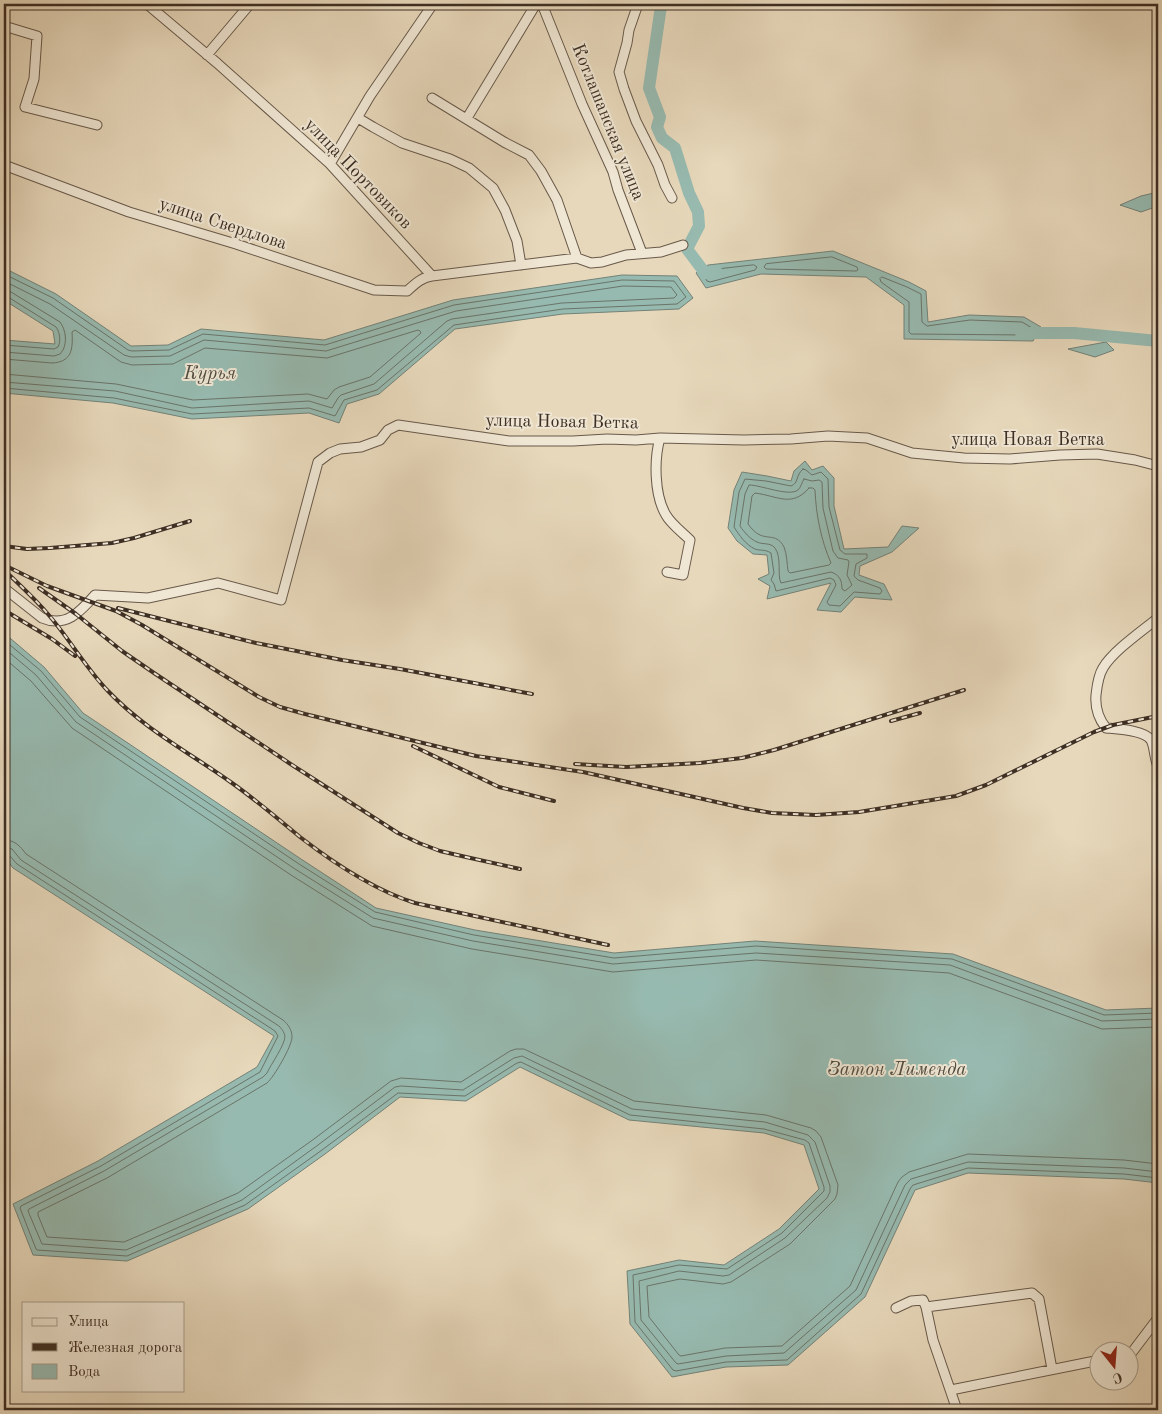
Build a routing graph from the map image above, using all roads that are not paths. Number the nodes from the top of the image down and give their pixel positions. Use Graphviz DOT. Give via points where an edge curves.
graph roads {
  1 [pos="147,4"];
  2 [pos="250,4"];
  3 [pos="433,4"];
  4 [pos="536,4"];
  5 [pos="542,4"];
  6 [pos="638,4"];
  7 [pos="4,26"];
  8 [pos="207,55"];
  9 [pos="432,98"];
  10 [pos="358,118"];
  11 [pos="466,118"];
  12 [pos="97,125"];
  13 [pos="330,164"];
  14 [pos="4,166"];
  15 [pos="672,198"];
  16 [pos="683,245"];
  17 [pos="642,253"];
  18 [pos="578,258"];
  19 [pos="521,265"];
  20 [pos="432,276"];
  21 [pos="660,438"];
  22 [pos="1158,466"];
  23 [pos="667,572"];
  24 [pos="4,588"];
  25 [pos="1158,618"];
  26 [pos="1158,766"];
  27 [pos="926,1307"];
  28 [pos="896,1308"];
  29 [pos="1158,1318"];
  30 [pos="1140,1342"];
  31 [pos="1090,1362"];
  32 [pos="1052,1369"];
  33 [pos="951,1390"];
  34 [pos="956,1410"];
  1 -- 8 [label="street, улица Портовиков"];
  2 -- 8 [label="street"];
  3 -- 10 [label="street"];
  4 -- 11 [label="street"];
  5 -- 17 [label="street, Котлашанская улица" via="613,172"];
  6 -- 15 [label="street" via="620,72 636,121"];
  7 -- 12 [label="street" via="37,36 34,79 24,107"];
  8 -- 13 [label="street, улица Портовиков"];
  9 -- 11 [label="street"];
  10 -- 13 [label="street"];
  10 -- 19 [label="street" via="402,143 469,168 493,188 517,241"];
  11 -- 18 [label="street" via="528,155 541,171 557,200"];
  13 -- 20 [label="street, улица Портовиков"];
  14 -- 20 [label="street, улица Свердлова" via="129,212 374,290 407,291"];
  16 -- 17 [label="street" via="661,252"];
  17 -- 18 [label="street" via="592,263"];
  18 -- 19 [label="street"];
  19 -- 20 [label="street"];
  21 -- 22 [label="street, улица Новая Ветка" via="867,438 912,453 1010,459 1097,454"];
  21 -- 23 [label="street, улица Новая Ветка" via="657,490 665,514 690,540 683,575"];
  21 -- 24 [label="street, улица Новая Ветка" via="509,441 398,425 388,430 380,440 330,453 318,462 281,600 218,583 148,598 95,595 76,614 59,622 42,618"];
  25 -- 26 [label="street" via="1102,668 1095,704 1106,728 1142,733 1150,740"];
  27 -- 28 [label="street" via="923,1300 910,1301"];
  27 -- 32 [label="street" via="1032,1293 1039,1298"];
  27 -- 33 [label="street"];
  29 -- 30 [label="street"];
  31 -- 32 [label="street"];
  32 -- 33 [label="street"];
  33 -- 34 [label="street"];
}
